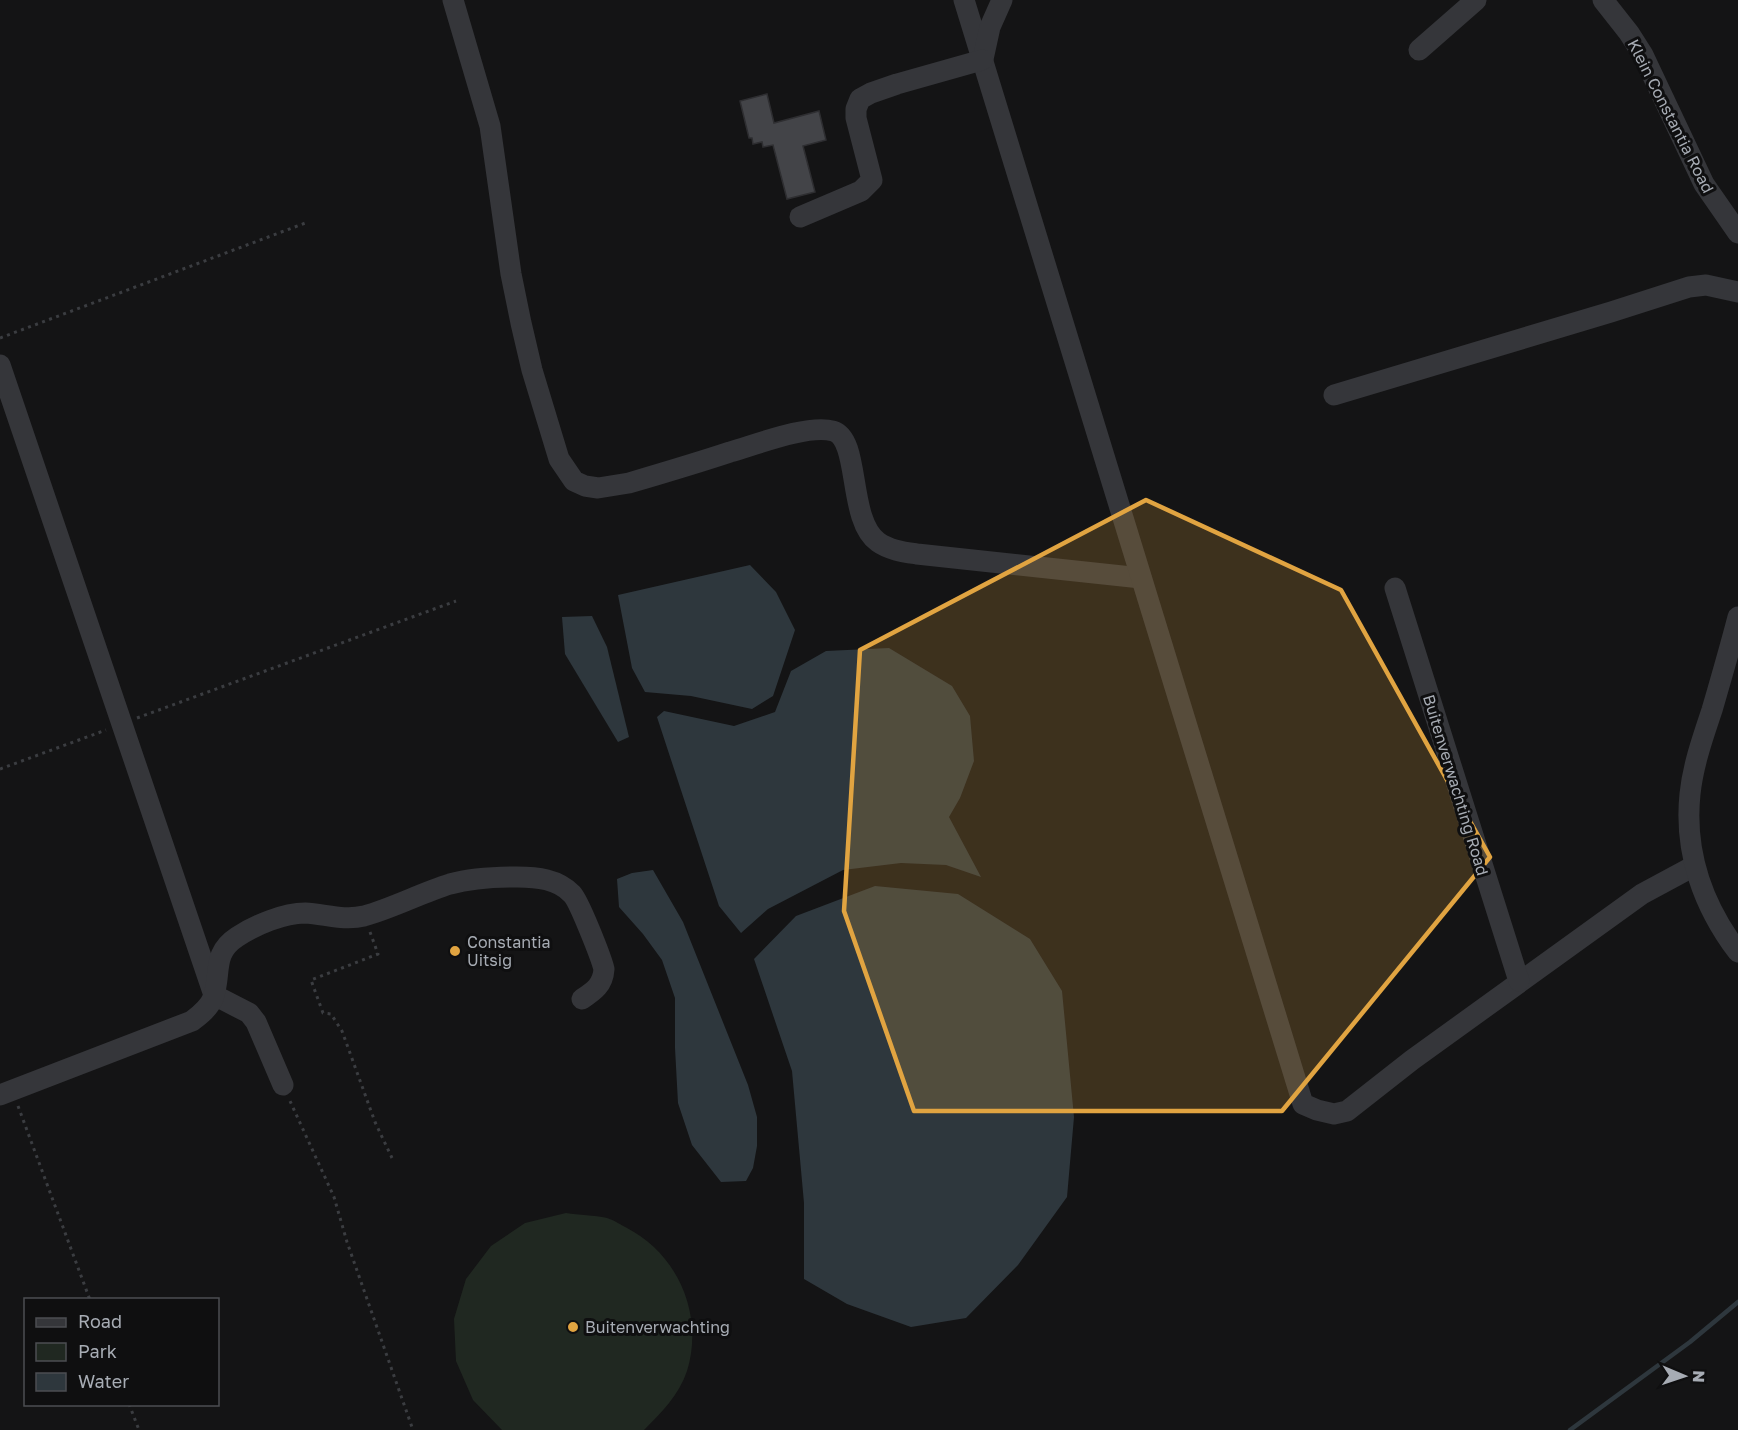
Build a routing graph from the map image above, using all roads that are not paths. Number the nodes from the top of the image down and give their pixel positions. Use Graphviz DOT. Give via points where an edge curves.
graph roads {
  1 [pos="453,0"];
  2 [pos="964,0"];
  3 [pos="1002,0"];
  4 [pos="1476,0"];
  5 [pos="1603,0"];
  6 [pos="1419,50"];
  7 [pos="982,60"];
  8 [pos="800,217"];
  9 [pos="1738,233"];
  10 [pos="1738,292"];
  11 [pos="0,365"];
  12 [pos="1334,395"];
  13 [pos="1142,578"];
  14 [pos="1395,588"];
  15 [pos="1738,617"];
  16 [pos="1694,866"];
  17 [pos="1738,952"];
  18 [pos="1519,981"];
  19 [pos="214,995"];
  20 [pos="582,999"];
  21 [pos="283,1085"];
  22 [pos="6,1093"];
  1 -- 13 [label="street" via="490,126 511,274 532,370 559,459 574,480 585,486 611,487 790,434 831,430 846,444 858,507 876,542 917,554"];
  2 -- 7 [label="street"];
  3 -- 7 [label="street"];
  4 -- 6 [label="street"];
  5 -- 9 [label="street, Klein Constantia Road" via="1643,55 1704,184"];
  7 -- 8 [label="street" via="863,97 856,118 872,175 870,184 855,195"];
  7 -- 13 [label="street"];
  10 -- 12 [label="street" via="1706,285 1689,287"];
  11 -- 19 [label="street"];
  13 -- 18 [label="street" via="1303,1104 1340,1113 1355,1106"];
  14 -- 18 [label="street, Buitenverwachting Road"];
  15 -- 16 [label="street" via="1693,779 1689,816"];
  16 -- 17 [label="street" via="1709,907"];
  16 -- 18 [label="street" via="1642,894"];
  19 -- 20 [label="street" via="222,952 248,931 294,914 364,916 463,881 529,877 552,881 574,896 602,963 603,976 597,989"];
  19 -- 21 [label="street" via="242,1008 256,1022"];
  19 -- 22 [label="street" via="201,1014 181,1027"];
}
